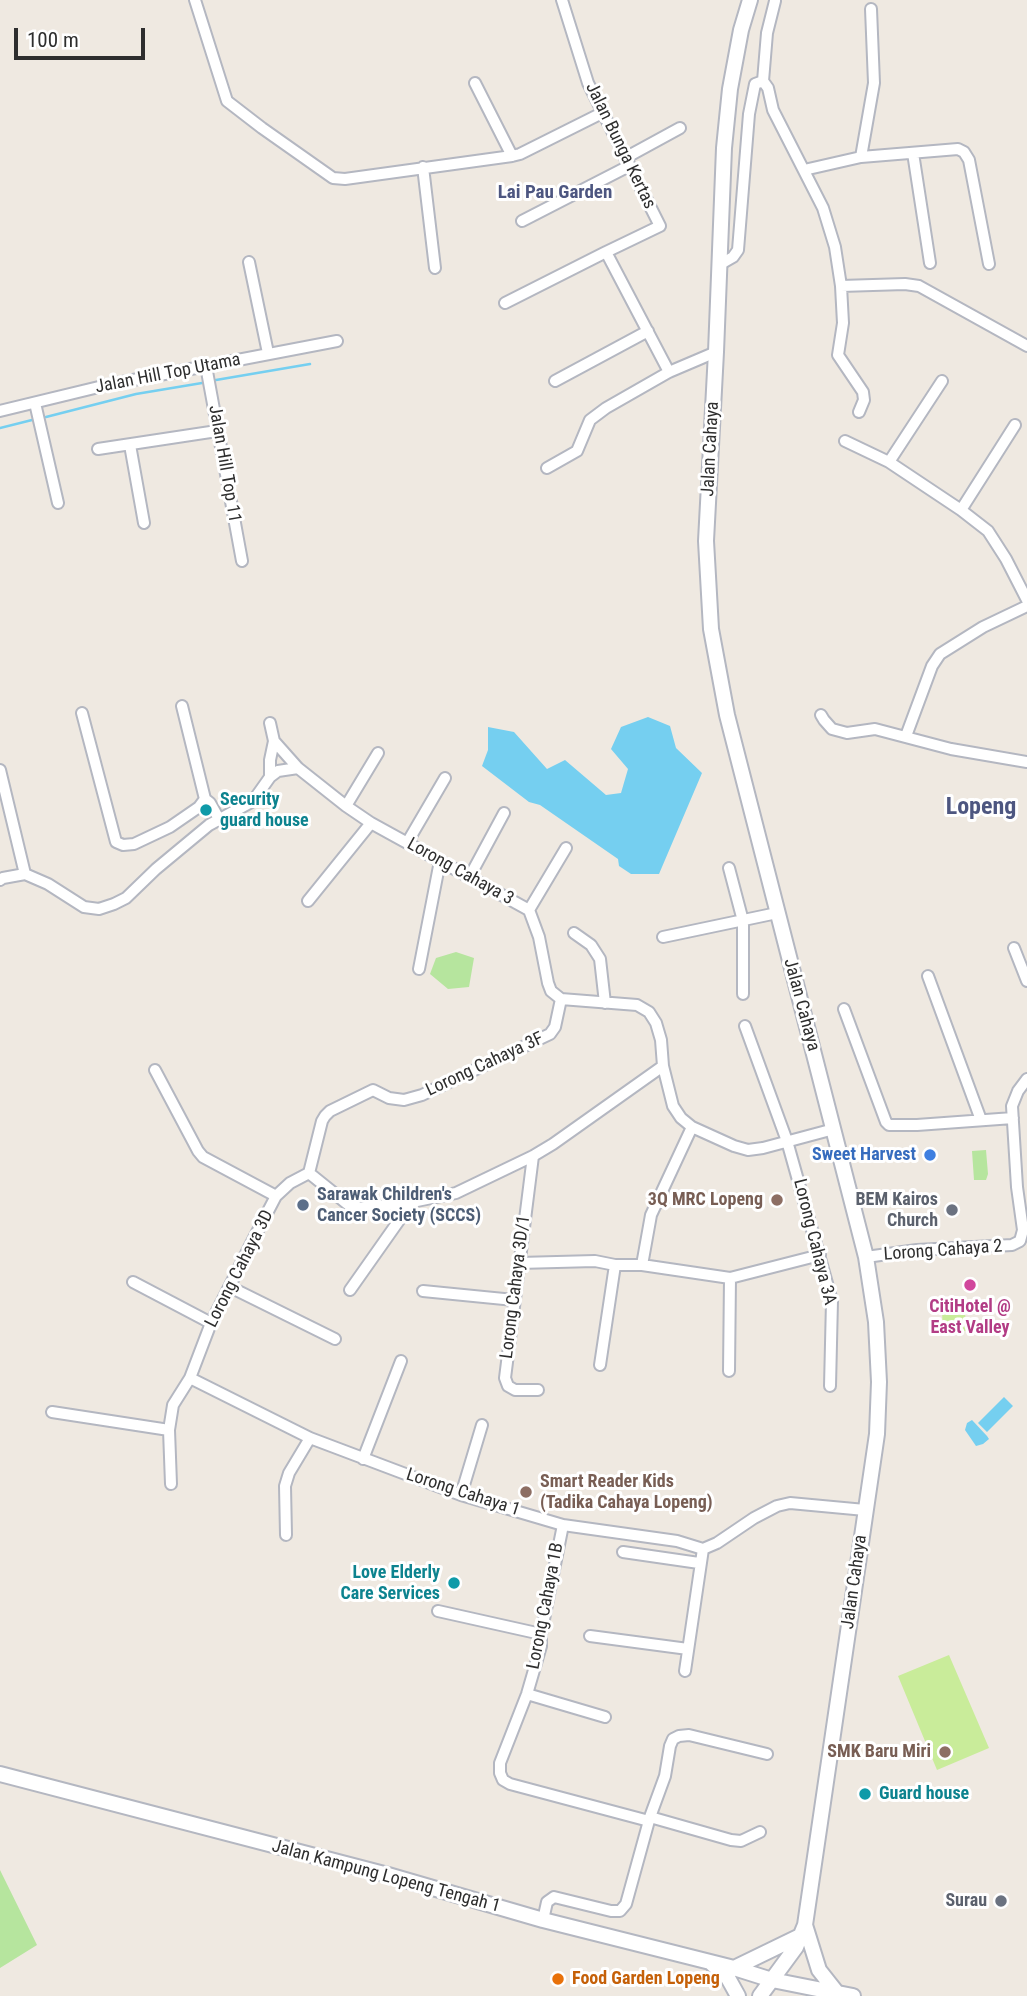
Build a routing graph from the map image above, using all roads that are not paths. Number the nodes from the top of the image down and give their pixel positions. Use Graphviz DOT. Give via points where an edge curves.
graph roads {
  1 [pos="195,0"];
  2 [pos="562,0"];
  3 [pos="750,0"];
  4 [pos="775,1"];
  5 [pos="871,9"];
  6 [pos="762,81"];
  7 [pos="475,83"];
  8 [pos="602,113"];
  9 [pos="680,128"];
  10 [pos="913,153"];
  11 [pos="512,156"];
  12 [pos="862,157"];
  13 [pos="627,162"];
  14 [pos="423,167"];
  15 [pos="804,170"];
  16 [pos="522,221"];
  17 [pos="606,252"];
  18 [pos="249,262"];
  19 [pos="930,262"];
  20 [pos="989,264"];
  21 [pos="719,265"];
  22 [pos="435,268"];
  23 [pos="841,286"];
  24 [pos="505,303"];
  25 [pos="648,331"];
  26 [pos="337,341"];
  27 [pos="1027,346"];
  28 [pos="716,352"];
  29 [pos="268,353"];
  30 [pos="206,366"];
  31 [pos="669,372"];
  32 [pos="555,381"];
  33 [pos="942,381"];
  34 [pos="35,403"];
  35 [pos="0,411"];
  36 [pos="859,412"];
  37 [pos="1015,425"];
  38 [pos="217,431"];
  39 [pos="845,441"];
  40 [pos="130,445"];
  41 [pos="98,449"];
  42 [pos="889,462"];
  43 [pos="547,468"];
  44 [pos="58,503"];
  45 [pos="961,510"];
  46 [pos="144,523"];
  47 [pos="242,561"];
  48 [pos="1027,600"];
  49 [pos="1027,606"];
  50 [pos="182,706"];
  51 [pos="82,713"];
  52 [pos="821,715"];
  53 [pos="270,723"];
  54 [pos="906,736"];
  55 [pos="274,741"];
  56 [pos="378,752"];
  57 [pos="1027,762"];
  58 [pos="298,768"];
  59 [pos="0,770"];
  60 [pos="270,777"];
  61 [pos="445,778"];
  62 [pos="202,803"];
  63 [pos="346,806"];
  64 [pos="504,813"];
  65 [pos="214,822"];
  66 [pos="371,823"];
  67 [pos="407,843"];
  68 [pos="566,848"];
  69 [pos="440,860"];
  70 [pos="729,868"];
  71 [pos="25,874"];
  72 [pos="470,876"];
  73 [pos="0,880"];
  74 [pos="308,901"];
  75 [pos="529,910"];
  76 [pos="777,914"];
  77 [pos="743,921"];
  78 [pos="573,933"];
  79 [pos="663,937"];
  80 [pos="1014,948"];
  81 [pos="419,969"];
  82 [pos="928,976"];
  83 [pos="1027,981"];
  84 [pos="743,994"];
  85 [pos="561,999"];
  86 [pos="605,1003"];
  87 [pos="844,1009"];
  88 [pos="745,1026"];
  89 [pos="663,1066"];
  90 [pos="155,1070"];
  91 [pos="1027,1079"];
  92 [pos="1013,1118"];
  93 [pos="981,1120"];
  94 [pos="692,1127"];
  95 [pos="834,1129"];
  96 [pos="787,1141"];
  97 [pos="533,1156"];
  98 [pos="309,1173"];
  99 [pos="276,1196"];
  100 [pos="412,1202"];
  101 [pos="820,1255"];
  102 [pos="866,1257"];
  103 [pos="519,1263"];
  104 [pos="615,1265"];
  105 [pos="642,1265"];
  106 [pos="730,1278"];
  107 [pos="133,1282"];
  108 [pos="230,1287"];
  109 [pos="350,1290"];
  110 [pos="423,1291"];
  111 [pos="514,1300"];
  112 [pos="211,1323"];
  113 [pos="335,1339"];
  114 [pos="401,1361"];
  115 [pos="600,1366"];
  116 [pos="729,1371"];
  117 [pos="190,1378"];
  118 [pos="830,1386"];
  119 [pos="538,1390"];
  120 [pos="52,1412"];
  121 [pos="482,1425"];
  122 [pos="169,1430"];
  123 [pos="310,1438"];
  124 [pos="363,1459"];
  125 [pos="171,1484"];
  126 [pos="461,1495"];
  127 [pos="865,1510"];
  128 [pos="563,1525"];
  129 [pos="286,1535"];
  130 [pos="703,1549"];
  131 [pos="623,1552"];
  132 [pos="699,1563"];
  133 [pos="438,1611"];
  134 [pos="541,1634"];
  135 [pos="590,1636"];
  136 [pos="688,1649"];
  137 [pos="685,1671"];
  138 [pos="527,1694"];
  139 [pos="605,1717"];
  140 [pos="767,1754"];
  141 [pos="0,1774"];
  142 [pos="650,1819"];
  143 [pos="760,1832"];
  144 [pos="543,1920"];
  145 [pos="804,1930"];
  146 [pos="709,1961"];
  147 [pos="734,1968"];
  148 [pos="772,1980"];
  149 [pos="833,1993"];
  150 [pos="738,1996"];
  151 [pos="760,1996"];
  152 [pos="810,1996"];
  153 [pos="853,1996"];
  1 -- 14 [label="street" via="227,101 262,128 333,178"];
  2 -- 8 [label="street, Jalan Bunga Kertas"];
  3 -- 21 [label="street, Jalan Cahaya" via="728,99"];
  4 -- 6 [label="street"];
  5 -- 12 [label="street" via="874,83"];
  6 -- 15 [label="street"];
  6 -- 21 [label="street" via="755,84 748,114 738,250"];
  7 -- 11 [label="street"];
  8 -- 11 [label="street"];
  8 -- 13 [label="street, Jalan Bunga Kertas"];
  9 -- 13 [label="street"];
  10 -- 12 [label="street"];
  10 -- 19 [label="street"];
  10 -- 20 [label="street" via="964,152"];
  11 -- 14 [label="street"];
  12 -- 15 [label="street"];
  13 -- 16 [label="street"];
  13 -- 17 [label="street, Jalan Bunga Kertas" via="660,226"];
  14 -- 22 [label="street"];
  15 -- 23 [label="street" via="823,208"];
  17 -- 24 [label="street"];
  17 -- 25 [label="street"];
  18 -- 29 [label="street"];
  21 -- 28 [label="street, Jalan Cahaya"];
  23 -- 27 [label="street" via="919,286"];
  23 -- 36 [label="street" via="843,323 838,355 863,392"];
  25 -- 31 [label="street"];
  25 -- 32 [label="street"];
  26 -- 29 [label="street, Jalan Hill Top Utama"];
  28 -- 31 [label="street"];
  28 -- 76 [label="street, Jalan Cahaya" via="706,541 711,629 726,715"];
  29 -- 30 [label="street, Jalan Hill Top Utama"];
  30 -- 34 [label="street, Jalan Hill Top Utama"];
  30 -- 38 [label="street, Jalan Hill Top 11"];
  31 -- 43 [label="street" via="599,412 590,420 577,451"];
  33 -- 42 [label="street"];
  34 -- 35 [label="street, Jalan Hill Top Utama"];
  34 -- 44 [label="street"];
  37 -- 45 [label="street"];
  38 -- 40 [label="street"];
  38 -- 47 [label="street, Jalan Hill Top 11"];
  39 -- 42 [label="street"];
  40 -- 41 [label="street"];
  40 -- 46 [label="street"];
  42 -- 45 [label="street"];
  45 -- 48 [label="street" via="988,531"];
  49 -- 54 [label="street" via="940,654"];
  50 -- 62 [label="street"];
  51 -- 62 [label="street" via="117,842 134,844 170,827"];
  52 -- 54 [label="street" via="832,729 847,733 875,729"];
  53 -- 55 [label="street, Lorong Cahaya 3"];
  54 -- 57 [label="street"];
  55 -- 58 [label="street, Lorong Cahaya 3"];
  55 -- 60 [label="street"];
  56 -- 63 [label="street"];
  58 -- 60 [label="street"];
  58 -- 63 [label="street, Lorong Cahaya 3"];
  59 -- 71 [label="street"];
  60 -- 65 [label="street" via="253,801"];
  61 -- 67 [label="street"];
  62 -- 65 [label="street" via="210,803"];
  63 -- 66 [label="street, Lorong Cahaya 3"];
  64 -- 72 [label="street"];
  65 -- 71 [label="street" via="126,898 99,909 84,907"];
  66 -- 67 [label="street, Lorong Cahaya 3"];
  66 -- 74 [label="street"];
  67 -- 69 [label="street, Lorong Cahaya 3"];
  68 -- 75 [label="street"];
  69 -- 72 [label="street, Lorong Cahaya 3"];
  69 -- 81 [label="street"];
  70 -- 77 [label="street"];
  71 -- 73 [label="street"];
  72 -- 75 [label="street, Lorong Cahaya 3"];
  75 -- 85 [label="street, Lorong Cahaya 3" via="548,983"];
  76 -- 77 [label="street"];
  76 -- 95 [label="street, Jalan Cahaya"];
  77 -- 79 [label="street"];
  77 -- 84 [label="street"];
  78 -- 86 [label="street" via="591,945 600,960"];
  80 -- 83 [label="street"];
  82 -- 93 [label="street"];
  85 -- 86 [label="street"];
  85 -- 98 [label="street, Lorong Cahaya 3F" via="555,1027 539,1040 422,1095 404,1100 373,1090 330,1111 322,1121"];
  86 -- 89 [label="street" via="637,1005 649,1012 661,1040"];
  87 -- 93 [label="street" via="889,1125"];
  88 -- 96 [label="street, Lorong Cahaya 3A"];
  89 -- 94 [label="street" via="673,1106"];
  89 -- 97 [label="street"];
  90 -- 99 [label="street" via="203,1157"];
  91 -- 92 [label="street, Lorong Cahaya 2" via="1012,1106"];
  92 -- 93 [label="street"];
  92 -- 102 [label="street, Lorong Cahaya 2" via="1023,1230 1020,1241"];
  94 -- 96 [label="street" via="748,1150"];
  94 -- 105 [label="street" via="651,1215"];
  95 -- 96 [label="street"];
  95 -- 102 [label="street, Jalan Cahaya"];
  96 -- 101 [label="street, Lorong Cahaya 3A"];
  97 -- 100 [label="street" via="456,1193"];
  97 -- 103 [label="street, Lorong Cahaya 3D/1"];
  98 -- 99 [label="street, Lorong Cahaya 3D"];
  98 -- 100 [label="street" via="350,1206"];
  99 -- 108 [label="street, Lorong Cahaya 3D"];
  100 -- 109 [label="street"];
  101 -- 106 [label="street"];
  101 -- 118 [label="street, Lorong Cahaya 3A" via="832,1301"];
  102 -- 127 [label="street, Jalan Cahaya" via="879,1382 877,1434"];
  103 -- 104 [label="street" via="594,1261"];
  103 -- 111 [label="street, Lorong Cahaya 3D/1"];
  104 -- 105 [label="street"];
  104 -- 115 [label="street"];
  105 -- 106 [label="street"];
  106 -- 116 [label="street"];
  107 -- 112 [label="street"];
  108 -- 112 [label="street, Lorong Cahaya 3D"];
  108 -- 113 [label="street"];
  110 -- 111 [label="street"];
  111 -- 119 [label="street, Lorong Cahaya 3D/1" via="505,1378 515,1390"];
  112 -- 117 [label="street, Lorong Cahaya 3D"];
  114 -- 124 [label="street"];
  117 -- 122 [label="street, Lorong Cahaya 3D" via="173,1405"];
  117 -- 123 [label="street, Lorong Cahaya 1"];
  120 -- 122 [label="street"];
  121 -- 126 [label="street"];
  122 -- 125 [label="street, Lorong Cahaya 3D"];
  123 -- 124 [label="street, Lorong Cahaya 1"];
  123 -- 129 [label="street" via="285,1486"];
  124 -- 126 [label="street, Lorong Cahaya 1"];
  126 -- 128 [label="street, Lorong Cahaya 1"];
  127 -- 130 [label="street" via="790,1503 777,1506"];
  127 -- 145 [label="street, Jalan Cahaya"];
  128 -- 130 [label="street, Lorong Cahaya 1"];
  128 -- 134 [label="street, Lorong Cahaya 1B"];
  130 -- 132 [label="street"];
  131 -- 132 [label="street"];
  132 -- 136 [label="street"];
  133 -- 134 [label="street"];
  134 -- 138 [label="street, Lorong Cahaya 1B"];
  135 -- 136 [label="street"];
  136 -- 137 [label="street"];
  138 -- 139 [label="street"];
  138 -- 142 [label="street, Lorong Cahaya 1B" via="500,1763 503,1780"];
  140 -- 142 [label="street" via="689,1735 673,1739"];
  141 -- 144 [label="street, Jalan Kampung Lopeng Tengah 1"];
  142 -- 143 [label="street" via="731,1840 741,1841"];
  142 -- 144 [label="street" via="626,1904 620,1911 554,1897 547,1902"];
  144 -- 146 [label="street, Jalan Kampung Lopeng Tengah 1"];
  145 -- 147 [label="street"];
  145 -- 148 [label="street, Jalan Cahaya"];
  145 -- 149 [label="street"];
  146 -- 147 [label="street, Jalan Kampung Lopeng Tengah 1"];
  146 -- 150 [label="street" via="728,1978"];
  147 -- 148 [label="street, Jalan Kampung Lopeng Tengah 1"];
  148 -- 149 [label="street, Jalan Kampung Lopeng Tengah 1"];
  148 -- 151 [label="street, Jalan Cahaya"];
  149 -- 152 [label="street"];
  149 -- 153 [label="street, Jalan Kampung Lopeng Tengah 1"];
}
